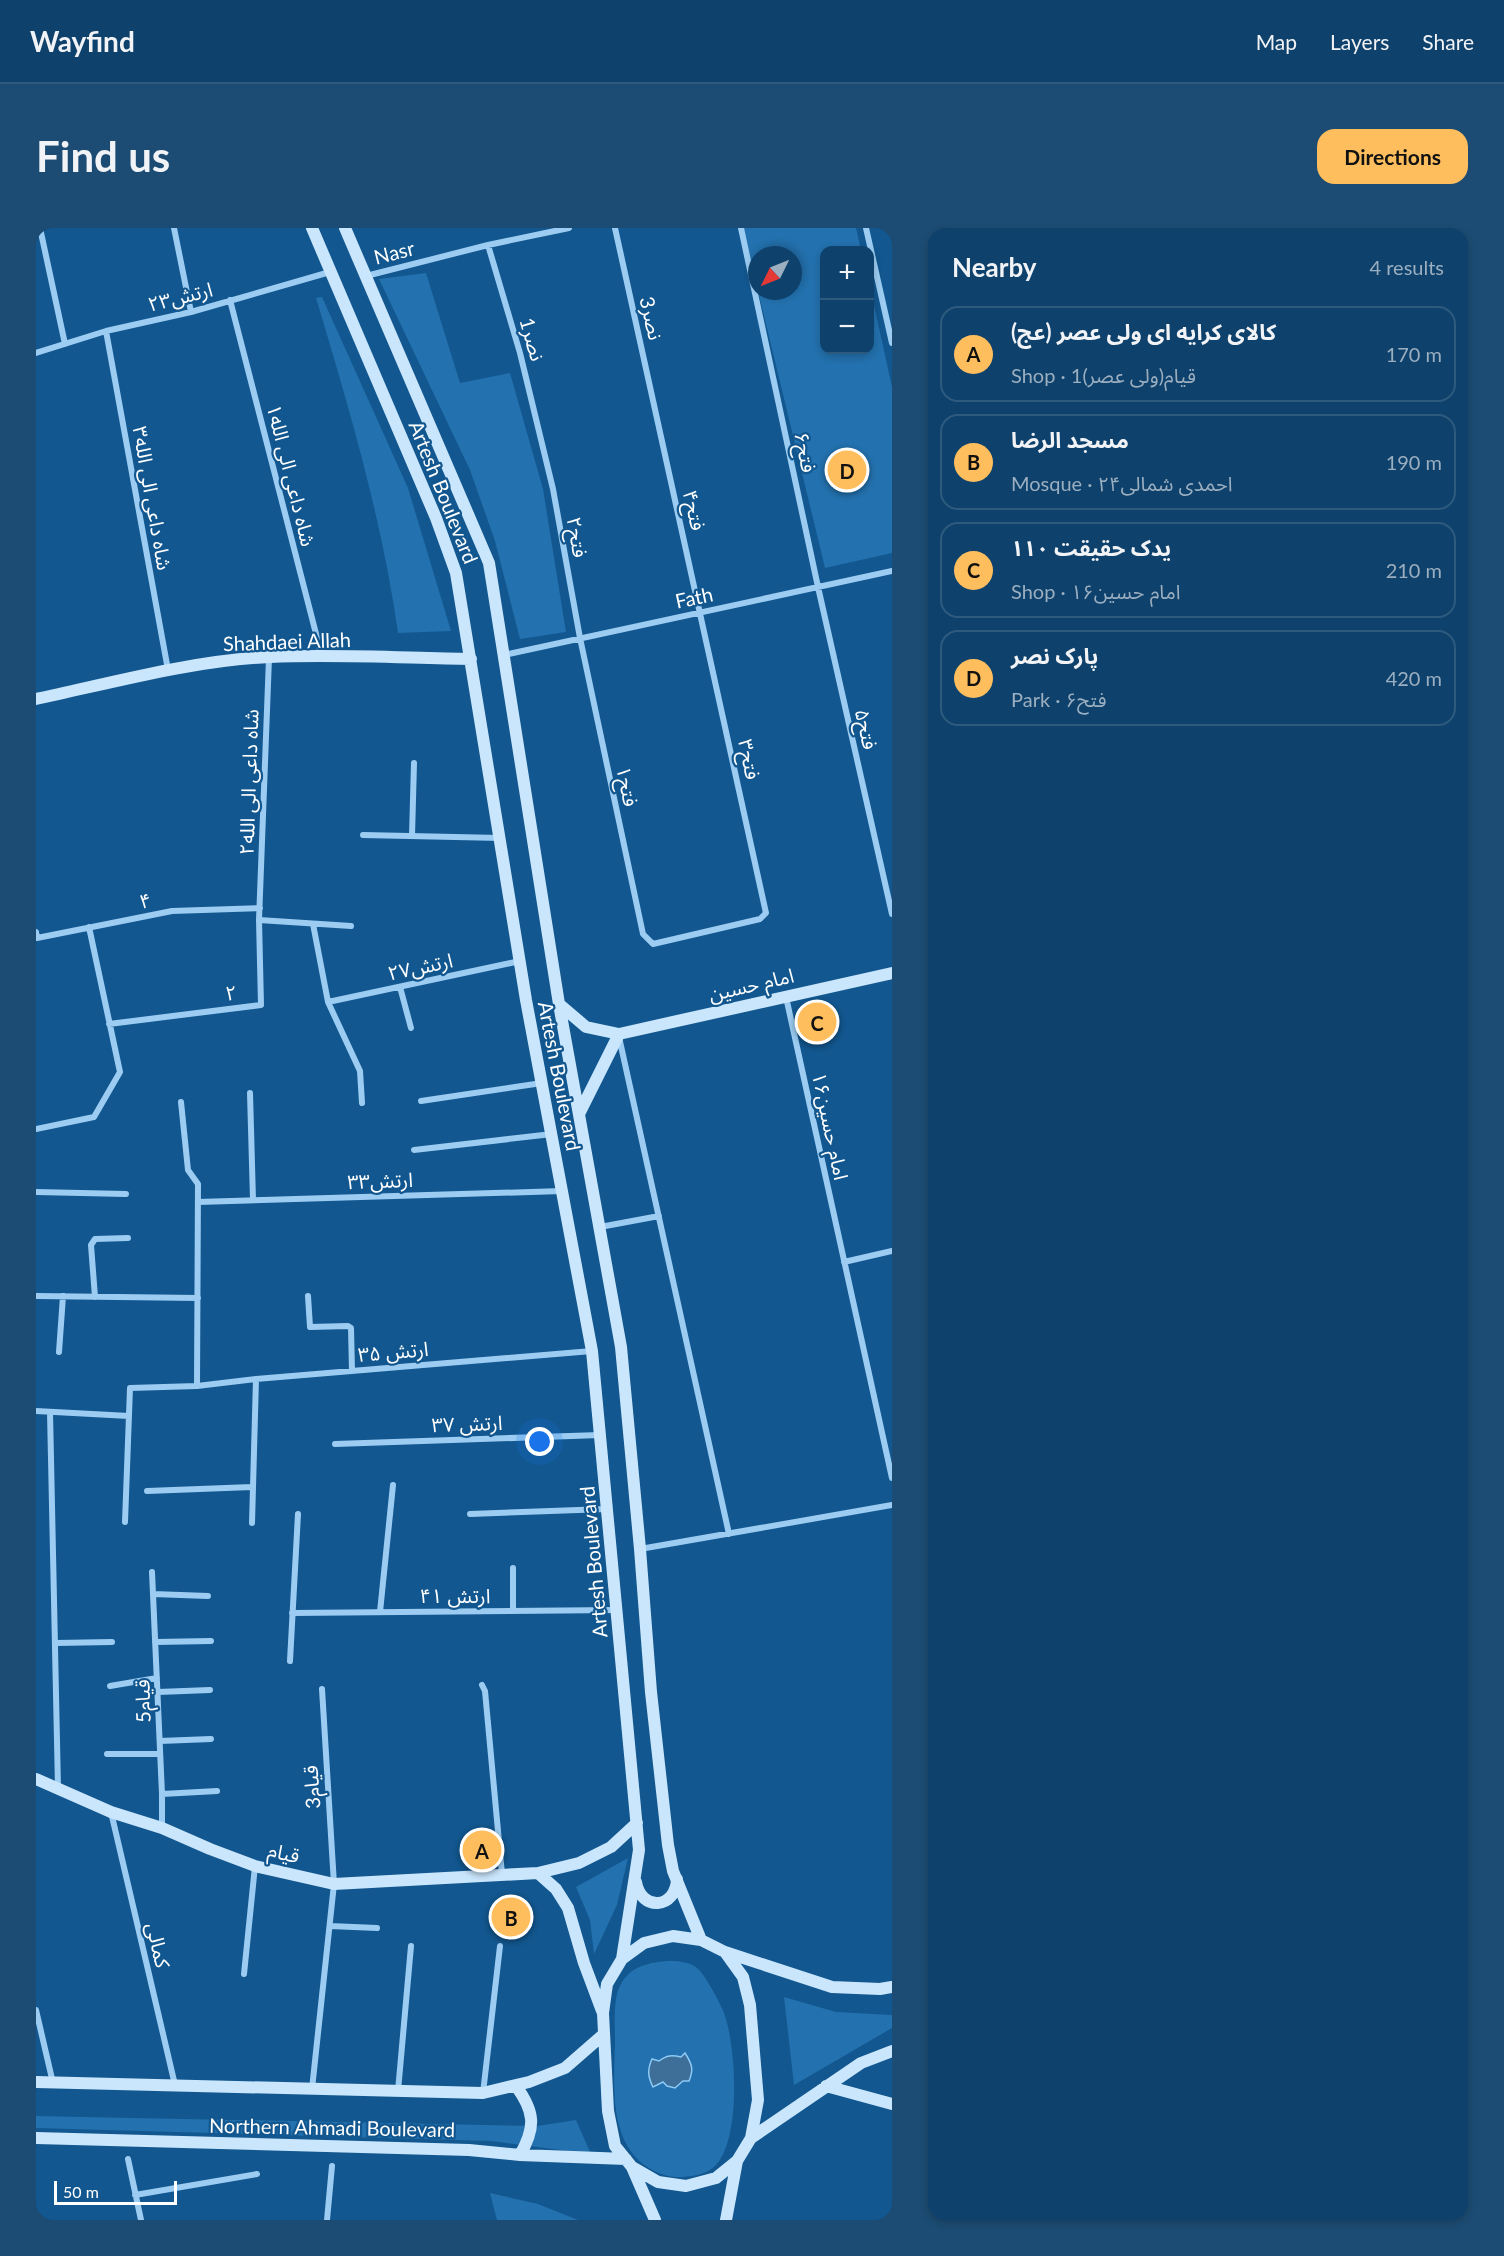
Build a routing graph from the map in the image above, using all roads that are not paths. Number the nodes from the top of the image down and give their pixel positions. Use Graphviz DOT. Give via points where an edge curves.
graph roads {
  1 [pos="40,228"];
  2 [pos="174,228"];
  3 [pos="312,228"];
  4 [pos="345,228"];
  5 [pos="569,228"];
  6 [pos="615,228"];
  7 [pos="741,228"];
  8 [pos="867,228"];
  9 [pos="488,245"];
  10 [pos="331,271"];
  11 [pos="366,276"];
  12 [pos="230,300"];
  13 [pos="192,312"];
  14 [pos="106,331"];
  15 [pos="892,343"];
  16 [pos="65,344"];
  17 [pos="36,353"];
  18 [pos="657,416"];
  19 [pos="542,443"];
  20 [pos="892,571"];
  21 [pos="818,587"];
  22 [pos="701,612"];
  23 [pos="580,638"];
  24 [pos="504,655"];
  25 [pos="269,657"];
  26 [pos="322,657"];
  27 [pos="471,659"];
  28 [pos="168,672"];
  29 [pos="36,699"];
  30 [pos="414,763"];
  31 [pos="363,835"];
  32 [pos="412,836"];
  33 [pos="501,837"];
  34 [pos="260,908"];
  35 [pos="892,914"];
  36 [pos="259,920"];
  37 [pos="313,924"];
  38 [pos="351,926"];
  39 [pos="89,927"];
  40 [pos="37,935"];
  41 [pos="647,939"];
  42 [pos="520,961"];
  43 [pos="892,973"];
  44 [pos="400,987"];
  45 [pos="786,997"];
  46 [pos="328,1002"];
  47 [pos="559,1004"];
  48 [pos="109,1024"];
  49 [pos="411,1028"];
  50 [pos="619,1034"];
  51 [pos="542,1083"];
  52 [pos="250,1094"];
  53 [pos="421,1101"];
  54 [pos="181,1102"];
  55 [pos="362,1103"];
  56 [pos="579,1114"];
  57 [pos="36,1129"];
  58 [pos="552,1134"];
  59 [pos="414,1150"];
  60 [pos="562,1191"];
  61 [pos="36,1192"];
  62 [pos="126,1194"];
  63 [pos="253,1200"];
  64 [pos="198,1202"];
  65 [pos="659,1216"];
  66 [pos="600,1227"];
  67 [pos="128,1238"];
  68 [pos="892,1251"];
  69 [pos="844,1262"];
  70 [pos="36,1296"];
  71 [pos="63,1296"];
  72 [pos="308,1296"];
  73 [pos="95,1297"];
  74 [pos="198,1298"];
  75 [pos="592,1351"];
  76 [pos="59,1352"];
  77 [pos="352,1371"];
  78 [pos="256,1379"];
  79 [pos="197,1386"];
  80 [pos="36,1411"];
  81 [pos="50,1412"];
  82 [pos="129,1416"];
  83 [pos="600,1435"];
  84 [pos="335,1444"];
  85 [pos="892,1478"];
  86 [pos="393,1485"];
  87 [pos="252,1487"];
  88 [pos="147,1491"];
  89 [pos="892,1505"];
  90 [pos="608,1509"];
  91 [pos="298,1514"];
  92 [pos="470,1514"];
  93 [pos="125,1522"];
  94 [pos="252,1523"];
  95 [pos="729,1534"];
  96 [pos="640,1549"];
  97 [pos="513,1568"];
  98 [pos="152,1572"];
  99 [pos="153,1594"];
  100 [pos="208,1596"];
  101 [pos="617,1610"];
  102 [pos="513,1611"];
  103 [pos="292,1612"];
  104 [pos="380,1612"];
  105 [pos="211,1641"];
  106 [pos="112,1642"];
  107 [pos="155,1642"];
  108 [pos="56,1643"];
  109 [pos="290,1661"];
  110 [pos="157,1678"];
  111 [pos="482,1685"];
  112 [pos="110,1686"];
  113 [pos="322,1689"];
  114 [pos="210,1690"];
  115 [pos="158,1692"];
  116 [pos="211,1739"];
  117 [pos="160,1741"];
  118 [pos="107,1754"];
  119 [pos="160,1754"];
  120 [pos="36,1779"];
  121 [pos="58,1788"];
  122 [pos="217,1791"];
  123 [pos="162,1794"];
  124 [pos="111,1812"];
  125 [pos="637,1823"];
  126 [pos="162,1828"];
  127 [pos="255,1866"];
  128 [pos="538,1873"];
  129 [pos="502,1874"];
  130 [pos="635,1874"];
  131 [pos="677,1877"];
  132 [pos="334,1884"];
  133 [pos="330,1926"];
  134 [pos="377,1928"];
  135 [pos="701,1940"];
  136 [pos="411,1946"];
  137 [pos="500,1946"];
  138 [pos="725,1952"];
  139 [pos="622,1959"];
  140 [pos="244,1974"];
  141 [pos="892,1988"];
  142 [pos="36,2010"];
  143 [pos="603,2013"];
  144 [pos="604,2034"];
  145 [pos="892,2051"];
  146 [pos="36,2082"];
  147 [pos="53,2084"];
  148 [pos="175,2086"];
  149 [pos="516,2086"];
  150 [pos="825,2086"];
  151 [pos="312,2090"];
  152 [pos="398,2091"];
  153 [pos="483,2094"];
  154 [pos="892,2104"];
  155 [pos="36,2138"];
  156 [pos="751,2138"];
  157 [pos="520,2155"];
  158 [pos="128,2159"];
  159 [pos="737,2161"];
  160 [pos="629,2163"];
  161 [pos="332,2166"];
  162 [pos="257,2174"];
  163 [pos="135,2195"];
  164 [pos="141,2220"];
  165 [pos="327,2220"];
  166 [pos="655,2220"];
  167 [pos="726,2220"];
  1 -- 16 [label="street"];
  2 -- 13 [label="street"];
  3 -- 10 [label="main road, Artesh Boulevard"];
  4 -- 11 [label="main road, Artesh Boulevard"];
  5 -- 9 [label="street, Nasr"];
  6 -- 18 [label="street, 3نصر"];
  7 -- 21 [label="street, ۶فتح"];
  8 -- 15 [label="street"];
  9 -- 11 [label="street, Nasr"];
  9 -- 19 [label="street, 1نصر"];
  10 -- 12 [label="street, ارتش۲۳"];
  10 -- 27 [label="main road, Artesh Boulevard" via="456,573"];
  11 -- 24 [label="main road, Artesh Boulevard" via="489,563"];
  12 -- 13 [label="street, ارتش۲۳"];
  12 -- 26 [label="street, شاه داعی الی الله۱"];
  13 -- 14 [label="street, ارتش۲۳"];
  14 -- 16 [label="street, ارتش۲۳"];
  14 -- 28 [label="street, شاه داعی الی الله۳"];
  16 -- 17 [label="street, ارتش۲۳"];
  18 -- 22 [label="street, فتح۴"];
  19 -- 23 [label="street, ۲فتح"];
  20 -- 21 [label="street, Fath"];
  21 -- 22 [label="street, Fath"];
  21 -- 35 [label="street, ۵فتح"];
  22 -- 23 [label="street, Fath"];
  22 -- 41 [label="street, ۳فتح" via="766,913 760,919 653,944"];
  23 -- 24 [label="street, Fath"];
  23 -- 41 [label="street, ۱فتح"];
  24 -- 47 [label="main road, Artesh Boulevard"];
  25 -- 26 [label="main road, Shahdaei Allah"];
  25 -- 28 [label="main road, Shahdaei Allah"];
  25 -- 34 [label="street, شاه داعی الی الله۲"];
  26 -- 27 [label="main road, Shahdaei Allah"];
  27 -- 33 [label="main road, Artesh Boulevard"];
  28 -- 29 [label="main road, Shahdaei Allah"];
  30 -- 32 [label="street"];
  31 -- 32 [label="street"];
  32 -- 33 [label="street"];
  33 -- 42 [label="main road, Artesh Boulevard"];
  34 -- 36 [label="street, ۲"];
  34 -- 39 [label="street, ۴" via="172,911"];
  36 -- 37 [label="street"];
  36 -- 48 [label="street, ۲" via="261,1005"];
  37 -- 38 [label="street"];
  37 -- 46 [label="street"];
  39 -- 40 [label="street, ۴"];
  39 -- 48 [label="street"];
  42 -- 44 [label="street, ارتش۲۷"];
  42 -- 51 [label="main road, Artesh Boulevard"];
  43 -- 45 [label="main road, امام حسین"];
  44 -- 46 [label="street, ارتش۲۷"];
  44 -- 49 [label="street"];
  45 -- 50 [label="main road, امام حسین"];
  45 -- 69 [label="street, امام حسین۱۶"];
  46 -- 55 [label="street" via="360,1071"];
  47 -- 50 [label="main road" via="586,1027"];
  47 -- 56 [label="main road, Artesh Boulevard"];
  48 -- 57 [label="street" via="120,1072 94,1117"];
  50 -- 56 [label="main road"];
  50 -- 65 [label="street"];
  51 -- 53 [label="street"];
  51 -- 58 [label="main road, Artesh Boulevard"];
  52 -- 63 [label="street"];
  54 -- 64 [label="street" via="188,1170 198,1184"];
  56 -- 66 [label="main road, Artesh Boulevard"];
  58 -- 59 [label="street"];
  58 -- 60 [label="main road, Artesh Boulevard"];
  60 -- 63 [label="street, ارتش۳۳"];
  60 -- 75 [label="main road, Artesh Boulevard"];
  61 -- 62 [label="street"];
  63 -- 64 [label="street, ارتش۳۳"];
  64 -- 74 [label="street"];
  65 -- 66 [label="street"];
  65 -- 95 [label="street"];
  66 -- 96 [label="main road, Artesh Boulevard" via="621,1347"];
  67 -- 73 [label="street" via="95,1239 91,1245"];
  68 -- 69 [label="street"];
  69 -- 85 [label="street, امام حسین۱۶"];
  70 -- 71 [label="street"];
  71 -- 73 [label="street"];
  71 -- 76 [label="street"];
  72 -- 77 [label="street" via="310,1327 351,1328"];
  73 -- 74 [label="street"];
  74 -- 79 [label="street"];
  75 -- 77 [label="street, ارتش ۳۵"];
  75 -- 83 [label="main road, Artesh Boulevard"];
  77 -- 78 [label="street, ارتش ۳۵"];
  78 -- 79 [label="street, ارتش ۳۵"];
  78 -- 87 [label="street"];
  79 -- 82 [label="street, ارتش ۳۵" via="130,1388"];
  80 -- 81 [label="street"];
  81 -- 82 [label="street"];
  81 -- 108 [label="street"];
  82 -- 93 [label="street"];
  83 -- 84 [label="street, ارتش ۳۷"];
  83 -- 90 [label="main road, Artesh Boulevard"];
  86 -- 104 [label="street"];
  87 -- 88 [label="street"];
  87 -- 94 [label="street"];
  89 -- 95 [label="street"];
  90 -- 92 [label="street"];
  90 -- 101 [label="main road, Artesh Boulevard"];
  91 -- 103 [label="street"];
  95 -- 96 [label="street"];
  96 -- 131 [label="main road, Artesh Boulevard" via="668,1845"];
  97 -- 102 [label="street"];
  98 -- 99 [label="street, قیام5"];
  99 -- 100 [label="street"];
  99 -- 107 [label="street, قیام5"];
  101 -- 102 [label="street, ارتش ۴۱"];
  101 -- 125 [label="main road, Artesh Boulevard"];
  102 -- 104 [label="street, ارتش ۴۱"];
  103 -- 104 [label="street, ارتش ۴۱"];
  103 -- 109 [label="street"];
  105 -- 107 [label="street"];
  106 -- 108 [label="street"];
  107 -- 110 [label="street, قیام5"];
  108 -- 121 [label="street"];
  110 -- 112 [label="street"];
  110 -- 115 [label="street, قیام5"];
  111 -- 129 [label="street"];
  113 -- 132 [label="street, قیام3"];
  114 -- 115 [label="street"];
  115 -- 117 [label="street, قیام5"];
  116 -- 117 [label="street"];
  117 -- 119 [label="street, قیام5"];
  118 -- 119 [label="street"];
  119 -- 123 [label="street, قیام5"];
  120 -- 121 [label="main road, قیام"];
  121 -- 124 [label="main road, قیام"];
  122 -- 123 [label="street"];
  123 -- 126 [label="street, قیام5"];
  124 -- 126 [label="main road, قیام"];
  124 -- 148 [label="street, کمالی"];
  125 -- 128 [label="main road, قیام" via="611,1847 579,1863"];
  125 -- 130 [label="main road, Artesh Boulevard" via="639,1850"];
  126 -- 127 [label="main road, قیام"];
  127 -- 132 [label="main road, قیام"];
  127 -- 140 [label="street"];
  128 -- 129 [label="main road, قیام"];
  128 -- 143 [label="main road" via="556,1889 568,1908"];
  129 -- 132 [label="main road, قیام"];
  130 -- 131 [label="main road" via="638,1891 651,1903 669,1899 677,1889"];
  130 -- 139 [label="main road, Artesh Boulevard"];
  131 -- 135 [label="main road, Artesh Boulevard"];
  132 -- 133 [label="street, قیام3"];
  133 -- 134 [label="street"];
  133 -- 151 [label="street, قیام3"];
  135 -- 138 [label="main road"];
  135 -- 139 [label="main road" via="673,1936 644,1943"];
  136 -- 152 [label="street"];
  137 -- 153 [label="street"];
  138 -- 141 [label="main road" via="832,1987"];
  138 -- 156 [label="main road" via="743,1977 750,2005 758,2100"];
  139 -- 143 [label="main road" via="607,1984"];
  142 -- 147 [label="street"];
  143 -- 144 [label="main road"];
  144 -- 149 [label="main road, Northern Ahmadi Boulevard" via="565,2068"];
  144 -- 160 [label="main road" via="608,2110 615,2146"];
  145 -- 150 [label="main road" via="861,2063"];
  146 -- 147 [label="main road, Northern Ahmadi Boulevard"];
  147 -- 148 [label="main road, Northern Ahmadi Boulevard"];
  148 -- 151 [label="main road, Northern Ahmadi Boulevard"];
  149 -- 153 [label="main road, Northern Ahmadi Boulevard"];
  149 -- 157 [label="main road" via="527,2101 532,2120 530,2139"];
  150 -- 154 [label="main road"];
  150 -- 156 [label="main road"];
  151 -- 152 [label="main road, Northern Ahmadi Boulevard"];
  152 -- 153 [label="main road, Northern Ahmadi Boulevard"];
  155 -- 157 [label="main road, Northern Ahmadi Boulevard" via="470,2150"];
  156 -- 159 [label="main road"];
  157 -- 160 [label="main road, Northern Ahmadi Boulevard"];
  158 -- 163 [label="street"];
  159 -- 160 [label="main road" via="716,2178 686,2186 658,2182"];
  159 -- 167 [label="main road"];
  160 -- 166 [label="main road"];
  161 -- 165 [label="street"];
  162 -- 163 [label="street"];
  163 -- 164 [label="street"];
}
